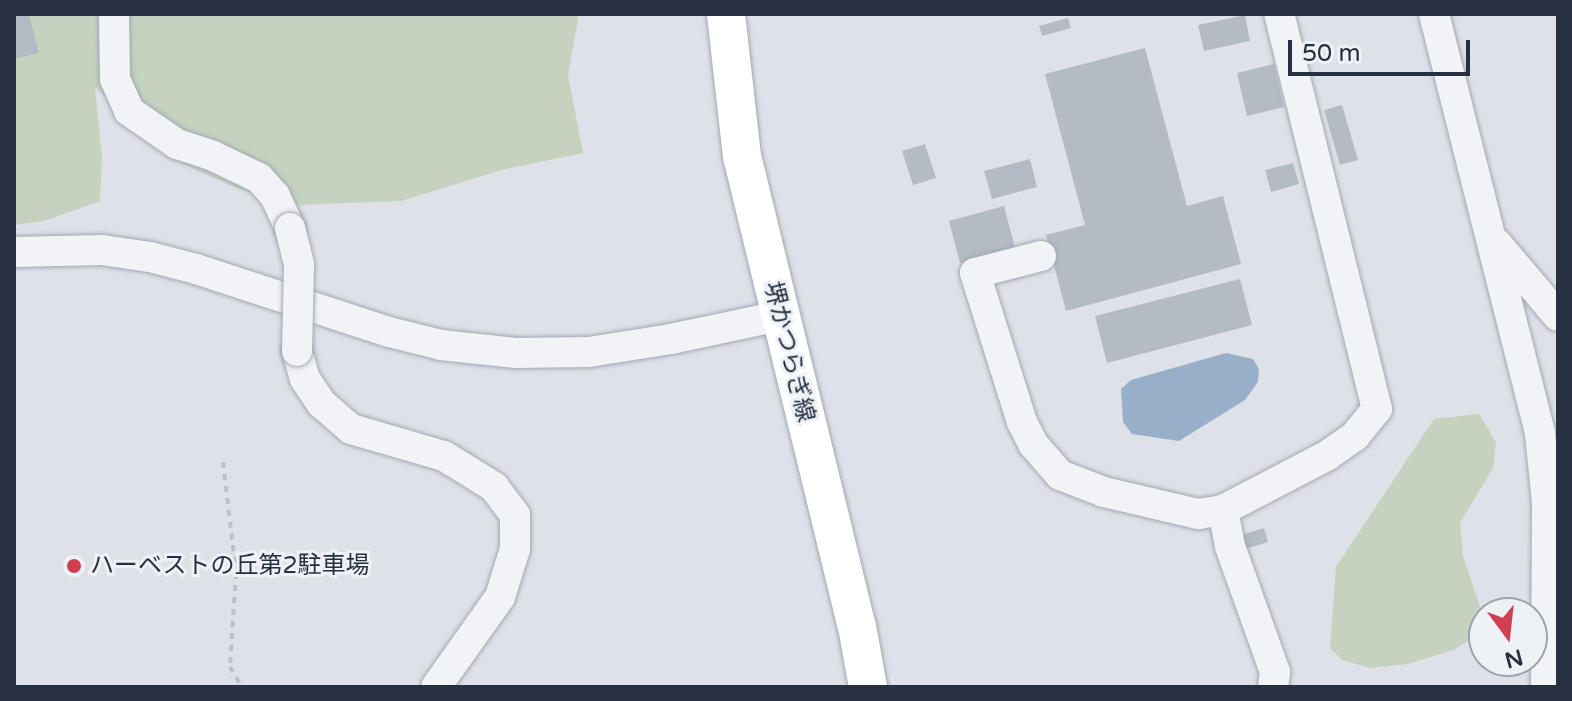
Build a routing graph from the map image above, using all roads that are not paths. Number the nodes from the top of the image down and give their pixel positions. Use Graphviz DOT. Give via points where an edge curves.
graph roads {
  1 [pos="114,14"];
  2 [pos="726,14"];
  3 [pos="1279,14"];
  4 [pos="1434,14"];
  5 [pos="1491,237"];
  6 [pos="14,252"];
  7 [pos="1041,256"];
  8 [pos="779,316"];
  9 [pos="1558,316"];
  10 [pos="1223,510"];
  11 [pos="436,687"];
  12 [pos="868,687"];
  13 [pos="1273,687"];
  14 [pos="1546,687"];
  1 -- 11 [label="street, bridge" via="115,79 129,111 177,144 259,178 275,196 299,265 297,351 305,379 321,403 351,429 444,456 494,487 515,515 515,549 500,597"];
  2 -- 8 [label="main road, 堺かつらぎ線" via="742,156"];
  3 -- 10 [label="street" via="1377,409 1355,436 1328,455"];
  4 -- 5 [label="street"];
  5 -- 9 [label="street"];
  5 -- 14 [label="street" via="1540,433 1547,503"];
  6 -- 8 [label="street" via="102,250 150,257 389,332 441,345 516,353 589,352"];
  7 -- 10 [label="street" via="975,273 1033,444 1060,475 1104,492 1198,514"];
  8 -- 12 [label="main road, 堺かつらぎ線"];
  10 -- 13 [label="street" via="1230,546 1275,672"];
}
